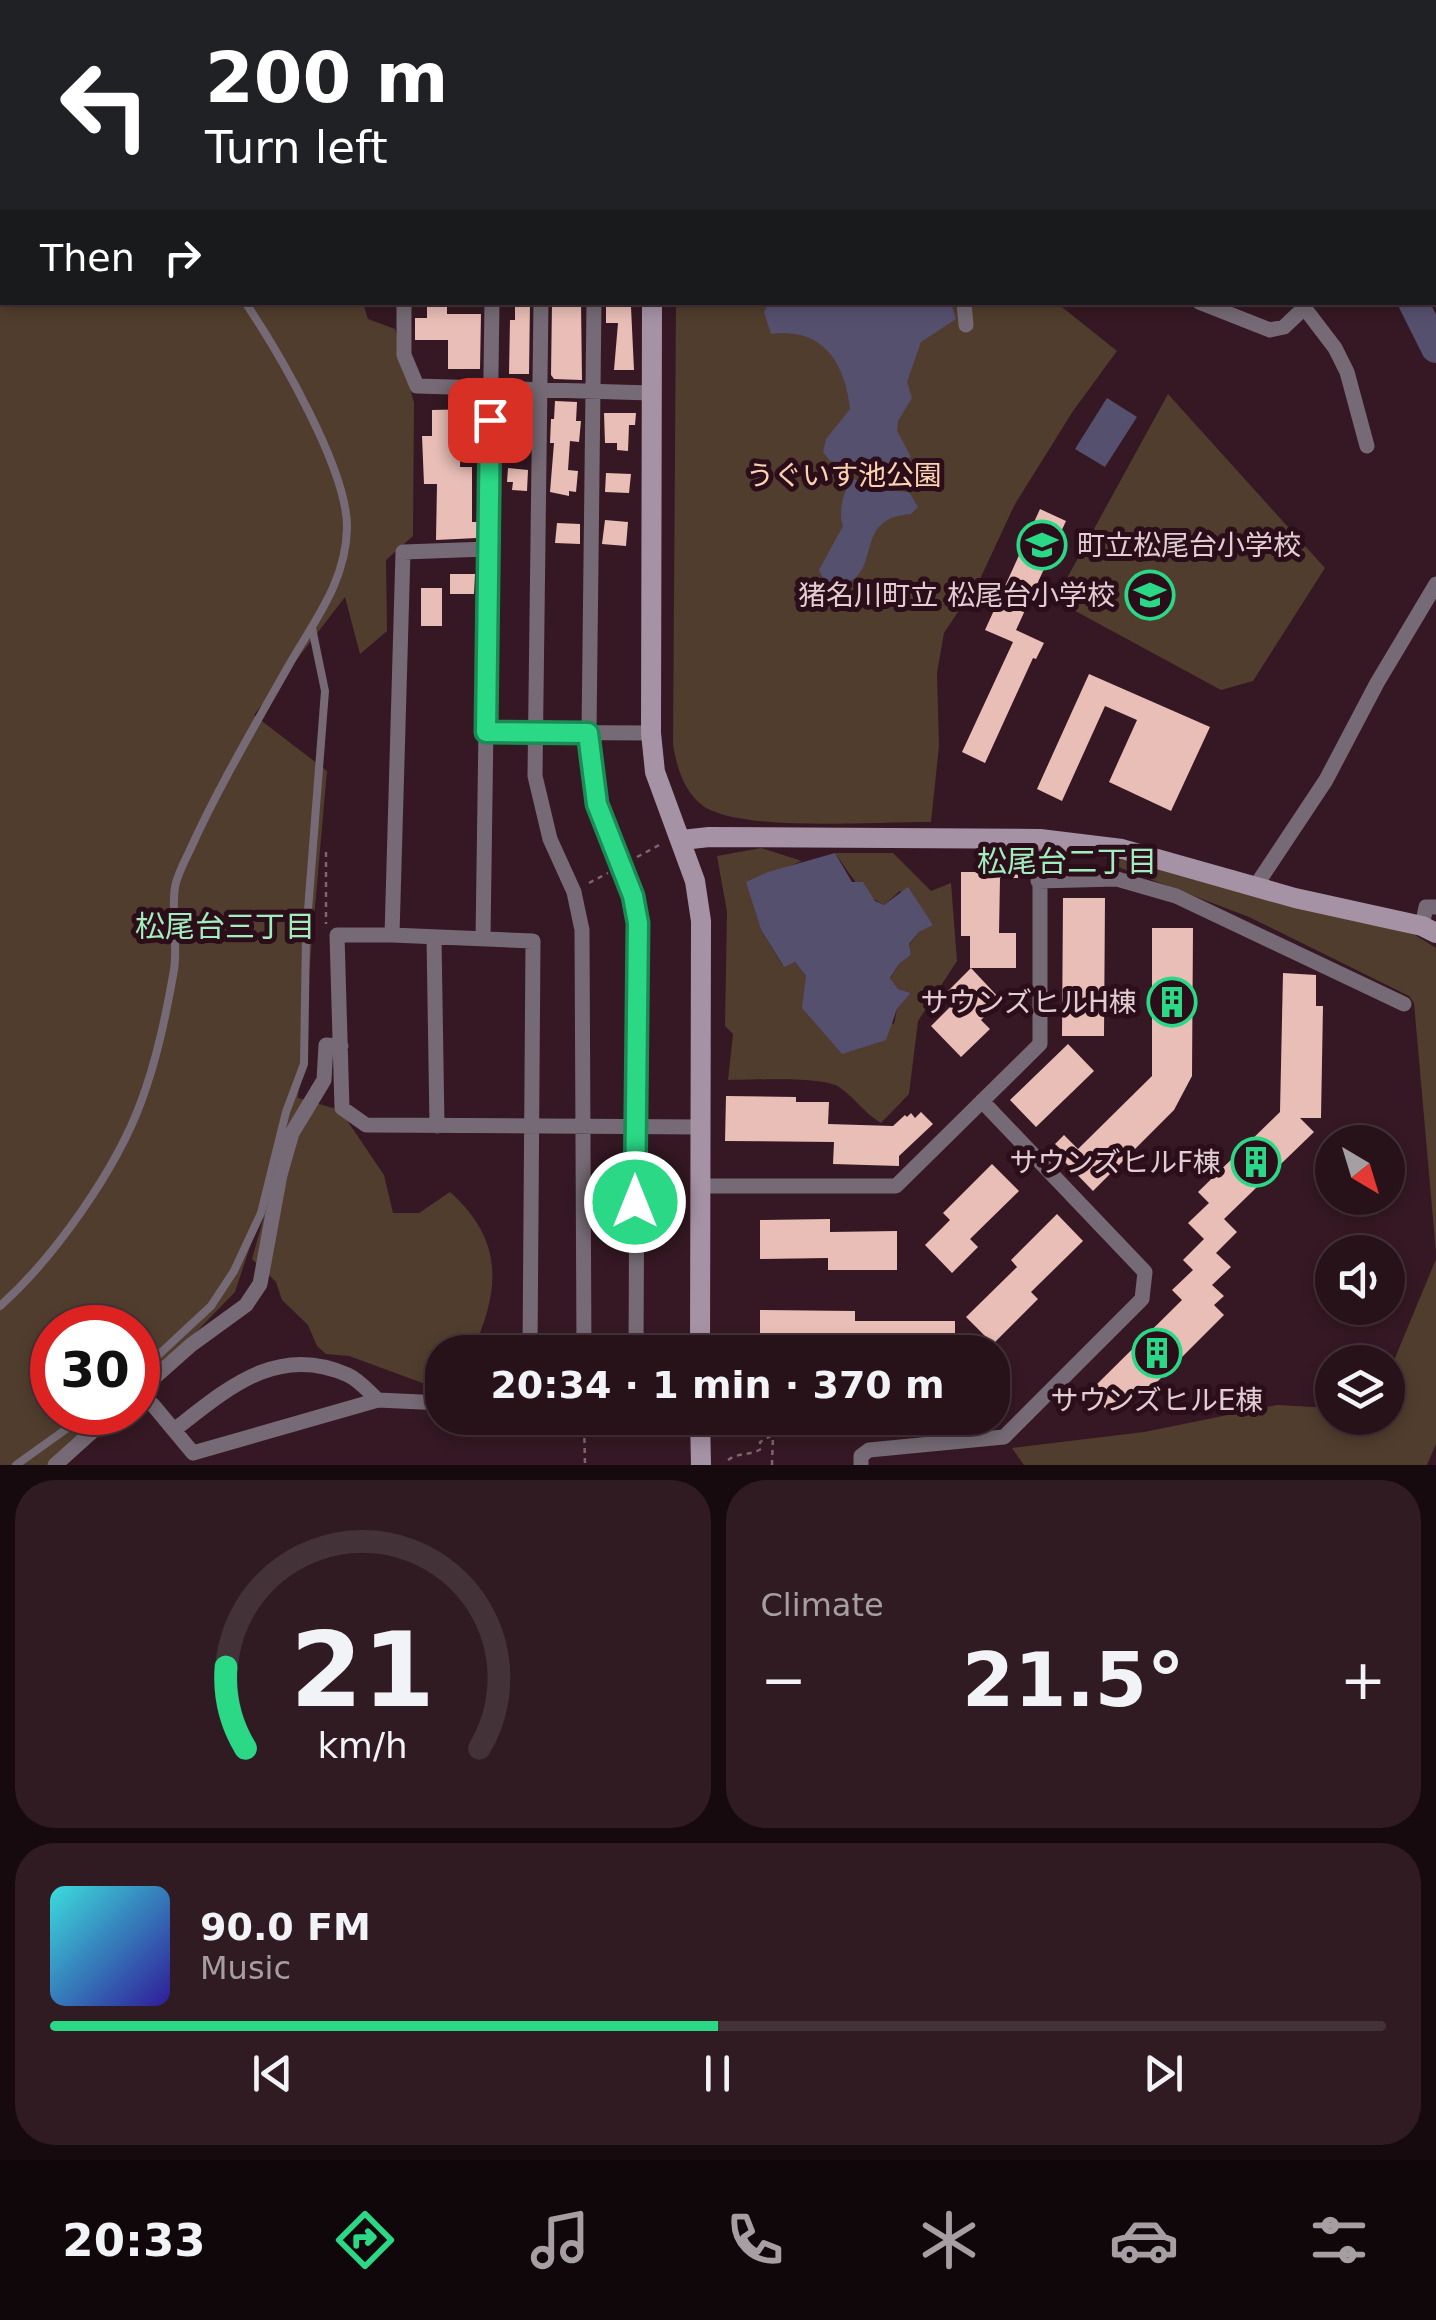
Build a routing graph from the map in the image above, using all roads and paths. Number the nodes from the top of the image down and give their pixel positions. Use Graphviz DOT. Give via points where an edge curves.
graph roads {
  1 [pos="247,305"];
  2 [pos="404,305"];
  3 [pos="492,305"];
  4 [pos="541,305"];
  5 [pos="594,305"];
  6 [pos="652,305"];
  7 [pos="964,305"];
  8 [pos="1207,305"];
  9 [pos="1302,305"];
  10 [pos="966,325"];
  11 [pos="490,388"];
  12 [pos="540,390"];
  13 [pos="594,391"];
  14 [pos="651,393"];
  15 [pos="1367,446"];
  16 [pos="488,550"];
  17 [pos="1436,584"];
  18 [pos="312,628"];
  19 [pos="486,732"];
  20 [pos="536,732"];
  21 [pos="588,733"];
  22 [pos="651,733"];
  23 [pos="1040,839"];
  24 [pos="326,840"];
  25 [pos="682,840"];
  26 [pos="1038,881"];
  27 [pos="1256,886"];
  28 [pos="1436,907"];
  29 [pos="1429,930"];
  30 [pos="326,936"];
  31 [pos="392,936"];
  32 [pos="434,937"];
  33 [pos="484,939"];
  34 [pos="1404,1004"];
  35 [pos="341,1046"];
  36 [pos="982,1101"];
  37 [pos="437,1126"];
  38 [pos="532,1126"];
  39 [pos="582,1126"];
  40 [pos="635,1126"];
  41 [pos="701,1127"];
  42 [pos="700,1186"];
  43 [pos="0,1306"];
  44 [pos="530,1335"];
  45 [pos="584,1335"];
  46 [pos="636,1335"];
  47 [pos="700,1335"];
  48 [pos="160,1353"];
  49 [pos="160,1373"];
  50 [pos="378,1400"];
  51 [pos="425,1402"];
  52 [pos="160,1412"];
  53 [pos="174,1430"];
  54 [pos="58,1435"];
  55 [pos="88,1435"];
  56 [pos="584,1435"];
  57 [pos="700,1435"];
  58 [pos="773,1436"];
  59 [pos="728,1460"];
  60 [pos="16,1465"];
  61 [pos="54,1465"];
  62 [pos="585,1465"];
  63 [pos="701,1465"];
  64 [pos="772,1465"];
  65 [pos="862,1465"];
  1 -- 18 [label="lane" via="332,461 347,525 342,565"];
  2 -- 11 [label="street" via="404,355 417,386"];
  3 -- 11 [label="street"];
  4 -- 12 [label="street"];
  5 -- 13 [label="street"];
  6 -- 14 [label="street"];
  7 -- 10 [label="street"];
  8 -- 9 [label="street" via="1270,330 1284,327"];
  9 -- 15 [label="street" via="1347,372"];
  11 -- 12 [label="street"];
  11 -- 16 [label="street"];
  12 -- 13 [label="street"];
  12 -- 20 [label="street"];
  13 -- 14 [label="street"];
  13 -- 21 [label="street"];
  14 -- 22 [label="street"];
  16 -- 19 [label="street"];
  16 -- 31 [label="street" via="403,552"];
  17 -- 27 [label="street" via="1326,780"];
  18 -- 43 [label="lane" via="213,801 175,886 176,958 140,1105 104,1176 36,1271"];
  18 -- 48 [label="lane" via="325,692 306,936 304,1064 261,1213 234,1271 210,1306"];
  19 -- 20 [label="street"];
  19 -- 33 [label="street"];
  20 -- 21 [label="street"];
  20 -- 39 [label="street" via="536,776 550,839 574,892 582,930"];
  21 -- 22 [label="street"];
  21 -- 40 [label="street" via="597,804 638,923"];
  22 -- 25 [label="street" via="655,772"];
  23 -- 25 [label="street"];
  23 -- 26 [label="street"];
  23 -- 27 [label="street" via="1122,848"];
  24 -- 30 [label="path"];
  25 -- 41 [label="street" via="701,921"];
  26 -- 34 [label="street" via="1118,879 1176,896"];
  26 -- 36 [label="street" via="1040,1044"];
  27 -- 29 [label="street"];
  28 -- 29 [label="street" via="1426,907"];
  31 -- 32 [label="street"];
  31 -- 35 [label="street" via="337,936"];
  32 -- 33 [label="street"];
  32 -- 37 [label="street"];
  33 -- 38 [label="street" via="533,941"];
  35 -- 37 [label="street" via="342,1108 366,1125"];
  35 -- 49 [label="street" via="326,1045 324,1080 292,1132 260,1284 246,1305"];
  36 -- 42 [label="street" via="896,1186"];
  36 -- 65 [label="street" via="1145,1272 1142,1299 1004,1437 868,1450"];
  37 -- 38 [label="street"];
  38 -- 39 [label="street"];
  38 -- 44 [label="street"];
  39 -- 40 [label="street"];
  39 -- 45 [label="street"];
  40 -- 41 [label="street"];
  40 -- 46 [label="street"];
  41 -- 42 [label="street"];
  42 -- 47 [label="street"];
  50 -- 51 [label="street"];
  50 -- 53 [label="street" via="193,1453"];
  50 -- 53 [label="street" via="350,1376 278,1364 234,1384"];
  52 -- 53 [label="street"];
  54 -- 60 [label="lane"];
  55 -- 61 [label="street"];
  56 -- 62 [label="path"];
  57 -- 63 [label="street"];
  58 -- 59 [label="path" via="756,1452"];
  58 -- 64 [label="path"];
}
